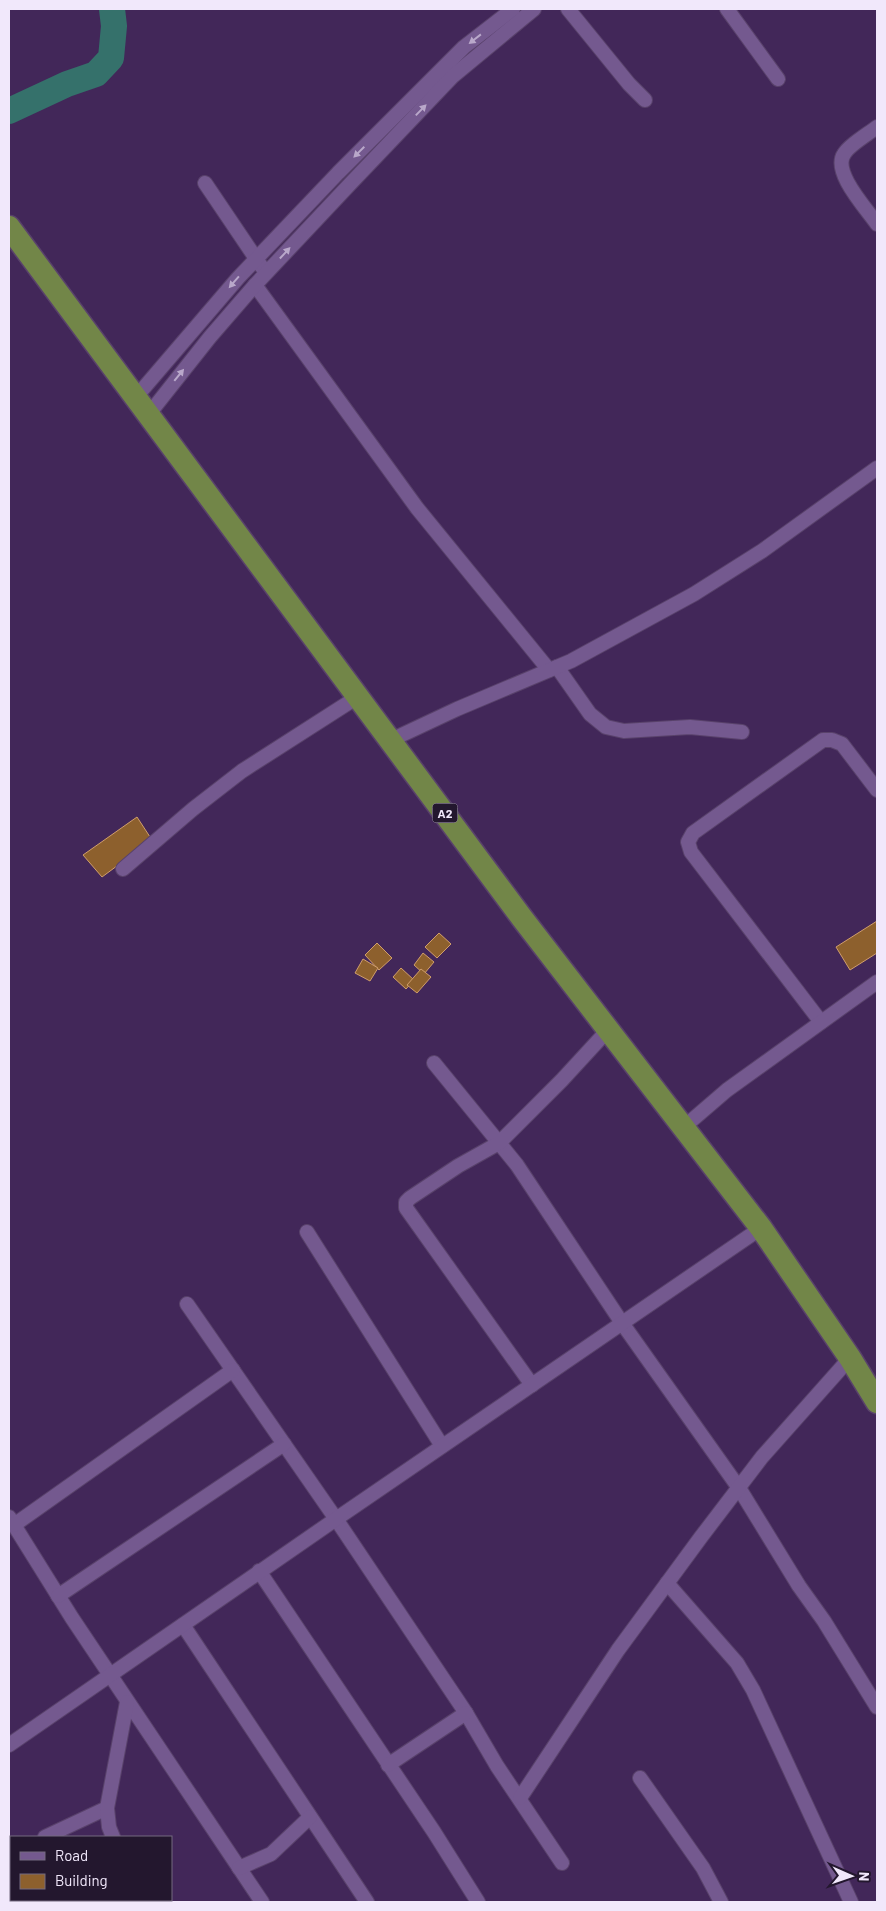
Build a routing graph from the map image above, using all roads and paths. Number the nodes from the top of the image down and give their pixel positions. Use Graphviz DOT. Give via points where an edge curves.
graph roads {
  1 [pos="513,9"];
  2 [pos="534,9"];
  3 [pos="568,9"];
  4 [pos="726,9"];
  5 [pos="497,30"];
  6 [pos="778,78"];
  7 [pos="645,100"];
  8 [pos="387,123"];
  9 [pos="877,127"];
  10 [pos="398,134"];
  11 [pos="205,183"];
  12 [pos="877,224"];
  13 [pos="9,227"];
  14 [pos="257,259"];
  15 [pos="266,273"];
  16 [pos="255,285"];
  17 [pos="143,405"];
  18 [pos="877,468"];
  19 [pos="553,669"];
  20 [pos="358,696"];
  21 [pos="742,732"];
  22 [pos="391,740"];
  23 [pos="877,790"];
  24 [pos="123,869"];
  25 [pos="877,982"];
  26 [pos="820,1022"];
  27 [pos="608,1030"];
  28 [pos="434,1063"];
  29 [pos="684,1127"];
  30 [pos="499,1143"];
  31 [pos="761,1228"];
  32 [pos="307,1232"];
  33 [pos="187,1304"];
  34 [pos="622,1323"];
  35 [pos="850,1358"];
  36 [pos="233,1370"];
  37 [pos="532,1385"];
  38 [pos="877,1402"];
  39 [pos="284,1444"];
  40 [pos="442,1446"];
  41 [pos="738,1488"];
  42 [pos="336,1518"];
  43 [pos="11,1521"];
  44 [pos="259,1571"];
  45 [pos="667,1584"];
  46 [pos="58,1596"];
  47 [pos="183,1624"];
  48 [pos="110,1675"];
  49 [pos="127,1702"];
  50 [pos="877,1707"];
  51 [pos="466,1713"];
  52 [pos="9,1745"];
  53 [pos="388,1765"];
  54 [pos="640,1778"];
  55 [pos="520,1798"];
  56 [pos="107,1808"];
  57 [pos="310,1817"];
  58 [pos="47,1836"];
  59 [pos="112,1836"];
  60 [pos="562,1863"];
  61 [pos="239,1868"];
  62 [pos="262,1902"];
  63 [pos="367,1902"];
  64 [pos="478,1902"];
  65 [pos="721,1902"];
  66 [pos="851,1902"];
  1 -- 5 [label="street"];
  2 -- 5 [label="street"];
  3 -- 7 [label="street"];
  4 -- 6 [label="street"];
  5 -- 8 [label="street, one-way" via="452,59"];
  10 -- 5 [label="street, one-way"];
  8 -- 10 [label="street"];
  8 -- 14 [label="street, one-way"];
  9 -- 12 [label="street" via="844,152 840,161 842,174"];
  15 -- 10 [label="street, one-way"];
  11 -- 14 [label="street"];
  13 -- 17 [label="highway, A2"];
  14 -- 15 [label="street"];
  14 -- 17 [label="street, one-way" via="238,278"];
  15 -- 16 [label="street"];
  17 -- 16 [label="street, one-way"];
  16 -- 19 [label="street" via="417,508"];
  17 -- 20 [label="highway, A2"];
  18 -- 19 [label="street" via="762,551 694,594"];
  19 -- 21 [label="street" via="590,714 606,727 624,731 690,727"];
  19 -- 22 [label="street"];
  20 -- 22 [label="highway, A2"];
  20 -- 24 [label="street" via="242,771"];
  22 -- 27 [label="highway, A2"];
  23 -- 26 [label="street" via="842,744 823,740 693,833 688,842 691,852"];
  25 -- 26 [label="street"];
  26 -- 29 [label="street" via="726,1090"];
  27 -- 29 [label="highway, A2"];
  27 -- 30 [label="street"];
  28 -- 30 [label="street"];
  29 -- 31 [label="highway, A2"];
  30 -- 34 [label="street"];
  30 -- 37 [label="street" via="410,1198 406,1208"];
  31 -- 34 [label="street"];
  31 -- 35 [label="highway, A2"];
  32 -- 40 [label="street"];
  33 -- 36 [label="street"];
  34 -- 37 [label="street"];
  34 -- 41 [label="street"];
  35 -- 38 [label="highway, A2"];
  35 -- 41 [label="street"];
  36 -- 39 [label="street"];
  36 -- 43 [label="street"];
  37 -- 40 [label="street"];
  39 -- 42 [label="street"];
  39 -- 46 [label="street"];
  40 -- 42 [label="street"];
  41 -- 45 [label="street"];
  41 -- 50 [label="street"];
  42 -- 44 [label="street"];
  42 -- 51 [label="street"];
  43 -- 46 [label="street"];
  44 -- 47 [label="street"];
  44 -- 53 [label="street"];
  45 -- 55 [label="street" via="618,1650"];
  45 -- 66 [label="street" via="737,1663 753,1690"];
  46 -- 48 [label="street"];
  47 -- 48 [label="street"];
  47 -- 57 [label="street"];
  48 -- 49 [label="street"];
  48 -- 52 [label="street"];
  49 -- 56 [label="street"];
  49 -- 61 [label="street"];
  51 -- 53 [label="street"];
  51 -- 55 [label="street"];
  53 -- 64 [label="street"];
  54 -- 65 [label="street" via="703,1868"];
  55 -- 60 [label="street"];
  56 -- 58 [label="street"];
  56 -- 59 [label="street" via="108,1827"];
  57 -- 61 [label="street" via="271,1854"];
  57 -- 63 [label="street"];
  61 -- 62 [label="street"];
}
